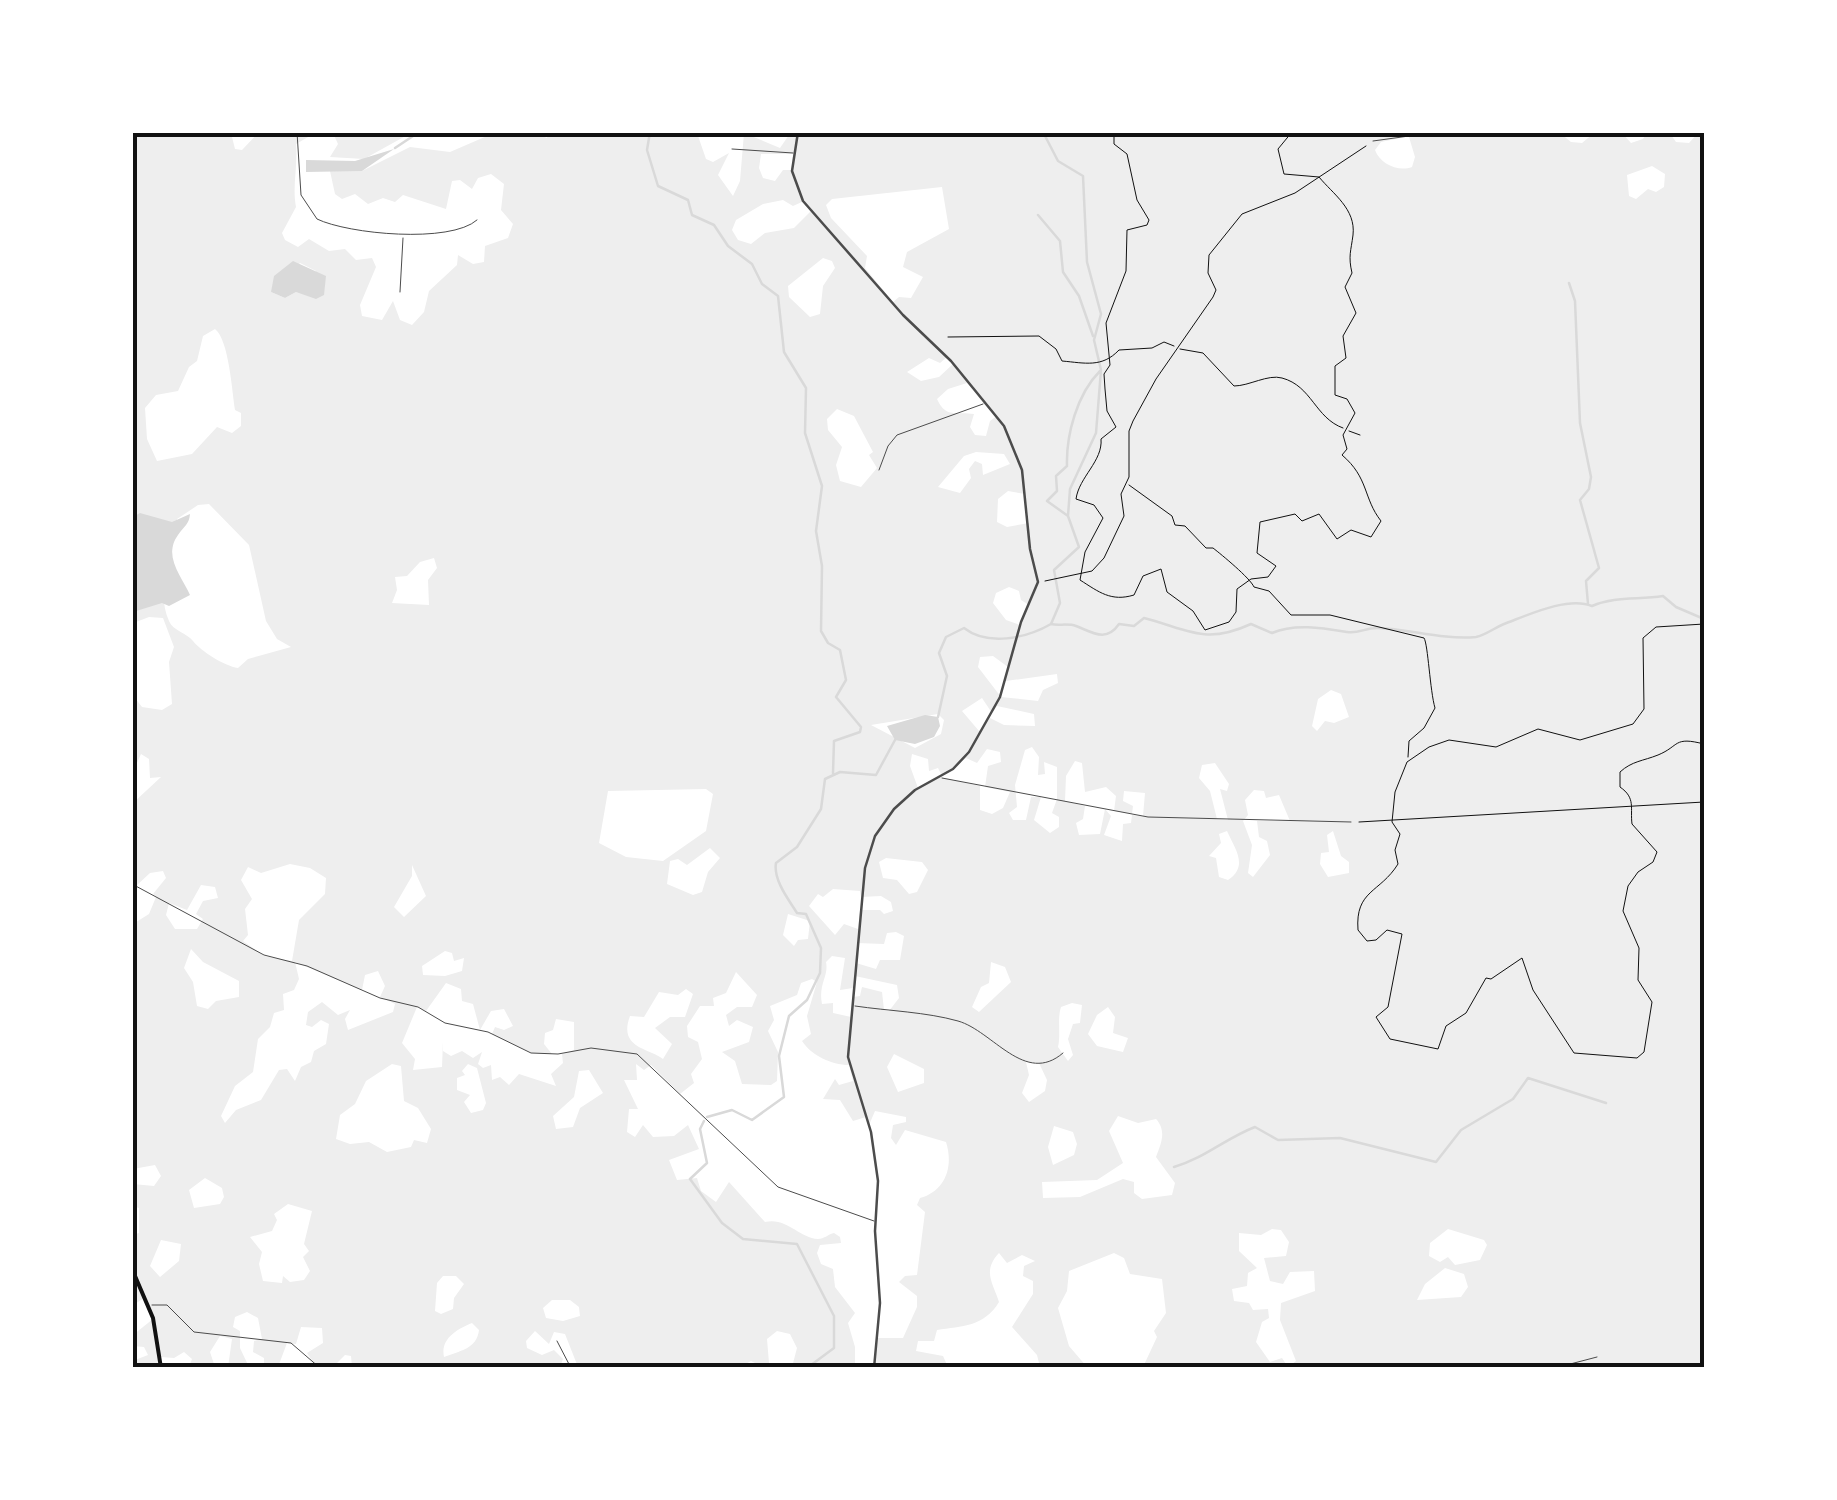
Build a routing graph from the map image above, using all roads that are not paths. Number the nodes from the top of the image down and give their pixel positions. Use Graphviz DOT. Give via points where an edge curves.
graph roads {
  1 [pos="297,132"];
  2 [pos="798,132"];
  3 [pos="1438,132"];
  4 [pos="1373,142"];
  5 [pos="732,150"];
  6 [pos="793,153"];
  7 [pos="477,220"];
  8 [pos="403,235"];
  9 [pos="400,292"];
  10 [pos="985,402"];
  11 [pos="879,470"];
  12 [pos="939,777"];
  13 [pos="1351,822"];
  14 [pos="132,884"];
  15 [pos="852,1006"];
  16 [pos="1063,1053"];
  17 [pos="876,1221"];
  18 [pos="132,1269"];
  19 [pos="150,1307"];
  20 [pos="557,1341"];
  21 [pos="1596,1357"];
  22 [pos="161,1368"];
  23 [pos="320,1368"];
  24 [pos="571,1368"];
  25 [pos="874,1368"];
  26 [pos="1555,1368"];
  1 -- 8 [label="street" via="300,195 310,213 336,226"];
  2 -- 6 [label="street"];
  3 -- 4 [label="street"];
  5 -- 6 [label="street"];
  6 -- 10 [label="street" via="794,178 810,210"];
  7 -- 8 [label="street" via="444,234"];
  8 -- 9 [label="street"];
  10 -- 11 [label="street" via="897,435"];
  10 -- 12 [label="street" via="1021,466 1038,582 992,714 965,759"];
  12 -- 13 [label="street" via="1148,817"];
  12 -- 15 [label="street" via="897,805 872,842"];
  14 -- 17 [label="street" via="264,956 307,966 531,1053 598,1048 637,1054 778,1187"];
  15 -- 16 [label="street" via="962,1022 1030,1062"];
  15 -- 17 [label="street" via="849,1067 872,1137"];
  17 -- 25 [label="street" via="880,1303"];
  18 -- 19 [label="main road"];
  19 -- 22 [label="main road"];
  19 -- 23 [label="street" via="167,1305 199,1333 298,1346"];
  20 -- 24 [label="street"];
  21 -- 26 [label="street"];
}
